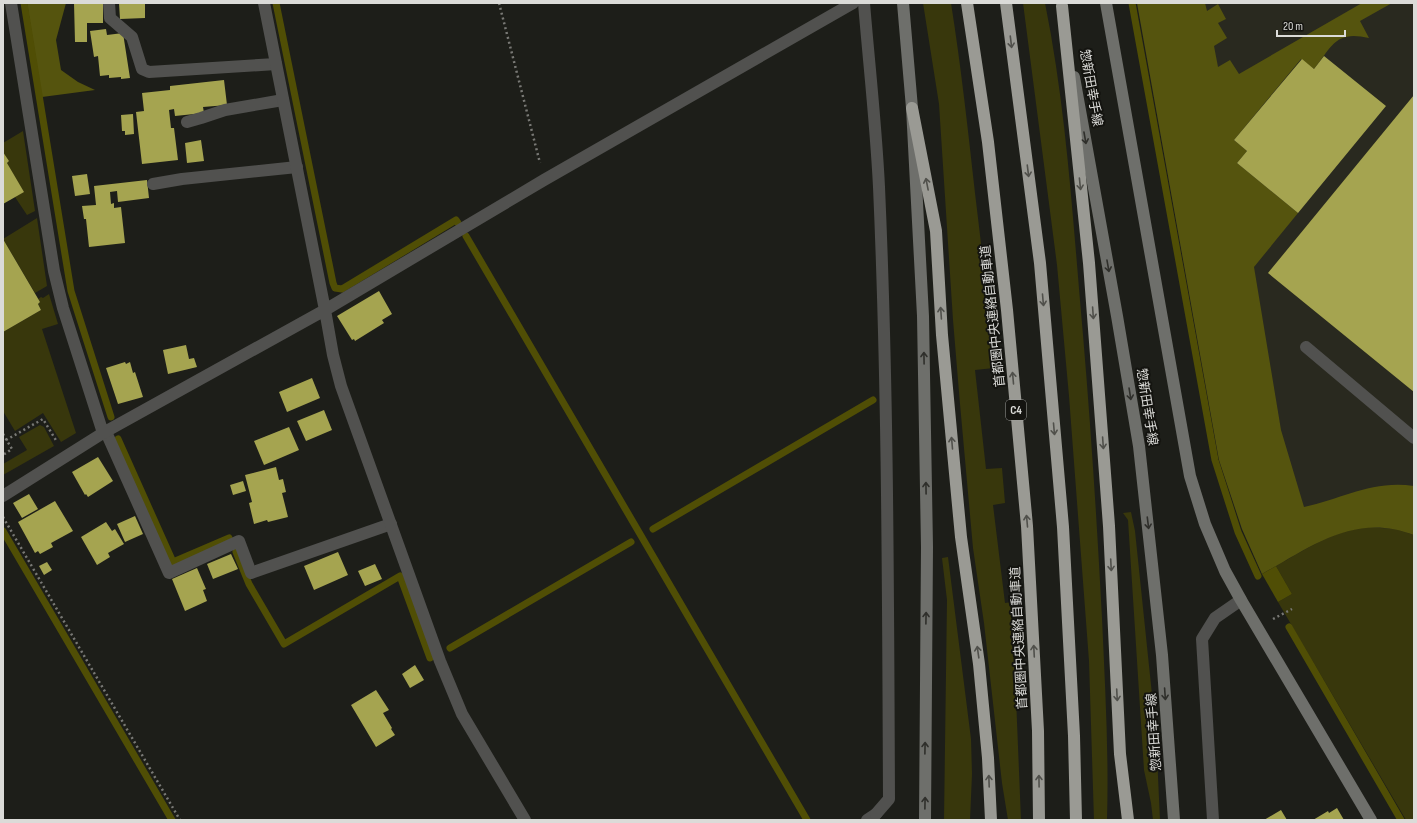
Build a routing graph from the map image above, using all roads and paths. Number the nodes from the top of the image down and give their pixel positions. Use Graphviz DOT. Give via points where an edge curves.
graph roads {
  1 [pos="10,3"];
  2 [pos="109,3"];
  3 [pos="264,3"];
  4 [pos="499,3"];
  5 [pos="853,3"];
  6 [pos="864,3"];
  7 [pos="903,3"];
  8 [pos="967,3"];
  9 [pos="1006,3"];
  10 [pos="1106,3"];
  11 [pos="1061,4"];
  12 [pos="276,64"];
  13 [pos="284,100"];
  14 [pos="912,108"];
  15 [pos="187,122"];
  16 [pos="297,167"];
  17 [pos="544,180"];
  18 [pos="153,184"];
  19 [pos="325,310"];
  20 [pos="1306,347"];
  21 [pos="105,432"];
  22 [pos="3,434"];
  23 [pos="1414,438"];
  24 [pos="6,440"];
  25 [pos="3,455"];
  26 [pos="65,457"];
  27 [pos="3,496"];
  28 [pos="3,516"];
  29 [pos="390,524"];
  30 [pos="1241,600"];
  31 [pos="1292,609"];
  32 [pos="1273,620"];
  33 [pos="873,818"];
  34 [pos="180,820"];
  35 [pos="525,820"];
  36 [pos="924,820"];
  37 [pos="991,820"];
  38 [pos="1039,820"];
  39 [pos="1076,820"];
  40 [pos="1128,820"];
  41 [pos="1174,820"];
  42 [pos="1213,820"];
  43 [pos="1371,820"];
  1 -- 21 [label="street" via="54,272 63,308"];
  2 -- 12 [label="street" via="110,18 132,37 142,69 149,72"];
  3 -- 12 [label="street"];
  4 -- 17 [label="path"];
  5 -- 17 [label="street"];
  6 -- 33 [label="street" via="879,184 887,459 889,799"];
  7 -- 14 [label="main road"];
  38 -- 8 [label="highway, 首都圏中央連絡自動車道 / C4, one-way" via="1038,731 1027,526 991,165"];
  9 -- 39 [label="highway, one-way" via="1040,263 1063,527"];
  10 -- 30 [label="main road" via="1190,476 1205,524 1225,571"];
  11 -- 40 [label="highway, one-way" via="1089,264 1109,526 1120,754"];
  11 -- 41 [label="main road, 惣新田幸手線, one-way" via="1139,446 1162,655"];
  12 -- 13 [label="street"];
  13 -- 15 [label="street" via="225,110"];
  13 -- 16 [label="street"];
  36 -- 14 [label="main road, one-way" via="927,547 924,332"];
  37 -- 14 [label="highway, one-way" via="979,664 961,537 942,335 936,231"];
  16 -- 18 [label="street"];
  16 -- 19 [label="street"];
  17 -- 19 [label="street"];
  19 -- 21 [label="street"];
  19 -- 29 [label="street" via="341,386"];
  20 -- 23 [label="street"];
  21 -- 26 [label="street"];
  21 -- 29 [label="street" via="169,573 239,541 251,573"];
  22 -- 24 [label="path"];
  24 -- 25 [label="path" via="12,449"];
  24 -- 26 [label="path" via="43,419"];
  26 -- 27 [label="street"];
  28 -- 34 [label="path"];
  29 -- 35 [label="street" via="462,714"];
  30 -- 42 [label="street" via="1215,618 1202,639"];
  30 -- 43 [label="main road"];
  31 -- 32 [label="path"];
}
